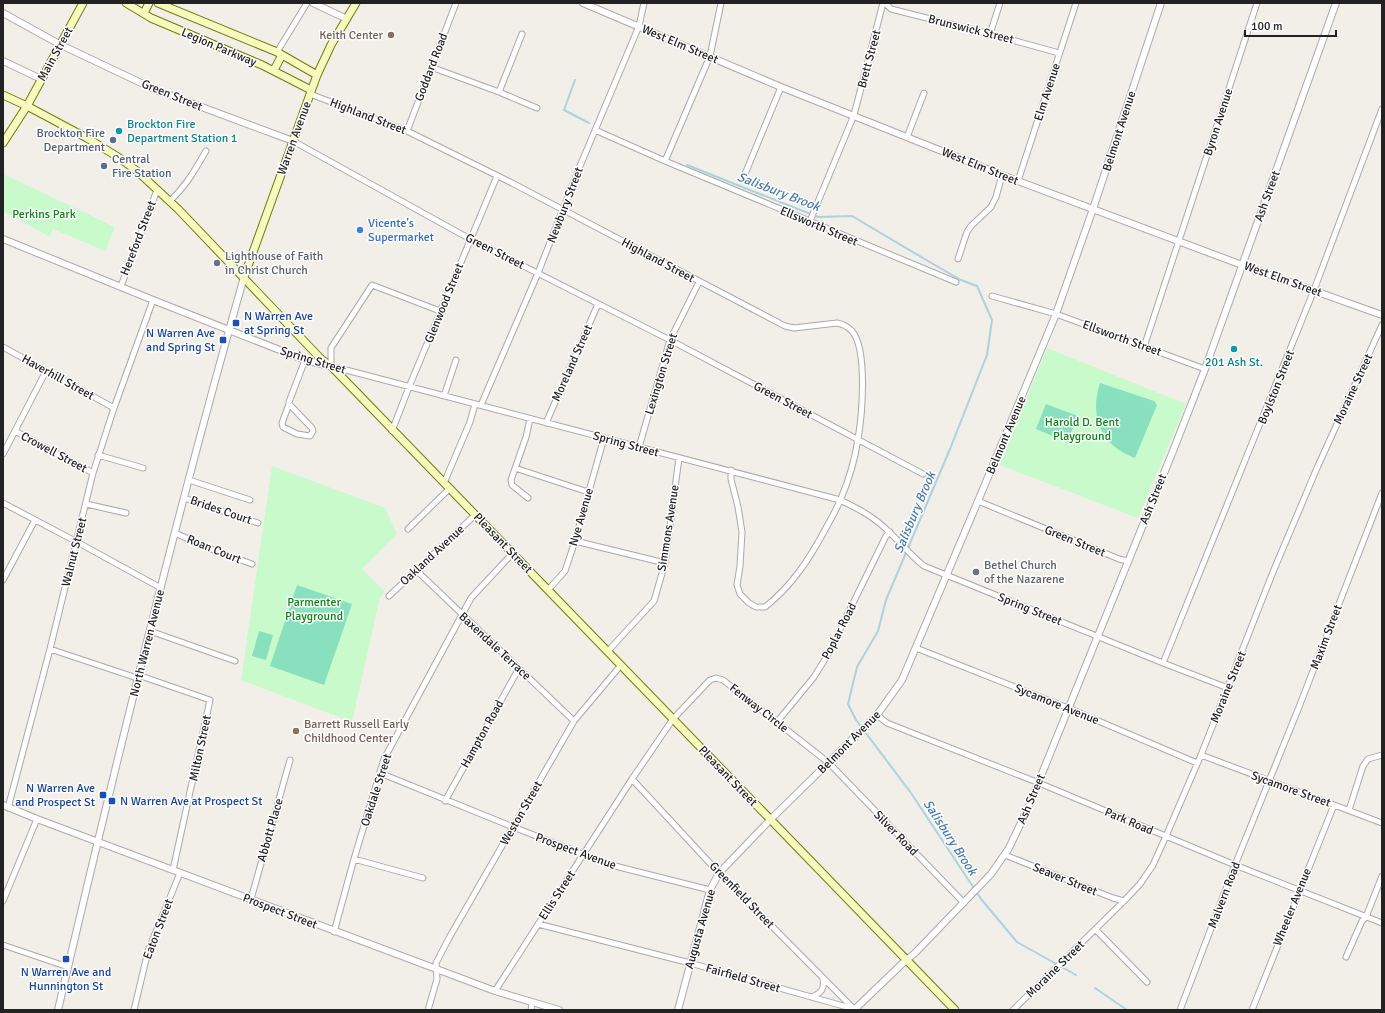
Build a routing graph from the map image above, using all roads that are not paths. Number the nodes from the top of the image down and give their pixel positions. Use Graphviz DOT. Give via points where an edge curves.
graph roads {
  1 [pos="84,3"];
  2 [pos="126,3"];
  3 [pos="149,3"];
  4 [pos="158,3"];
  5 [pos="307,3"];
  6 [pos="313,3"];
  7 [pos="356,3"];
  8 [pos="456,3"];
  9 [pos="583,3"];
  10 [pos="644,3"];
  11 [pos="721,3"];
  12 [pos="884,3"];
  13 [pos="1000,3"];
  14 [pos="1076,3"];
  15 [pos="1161,3"];
  16 [pos="1257,3"];
  17 [pos="1336,3"];
  18 [pos="3,13"];
  19 [pos="144,13"];
  20 [pos="347,20"];
  21 [pos="638,26"];
  22 [pos="522,34"];
  23 [pos="990,34"];
  24 [pos="61,45"];
  25 [pos="280,53"];
  26 [pos="1059,53"];
  27 [pos="710,56"];
  28 [pos="3,61"];
  29 [pos="431,67"];
  30 [pos="274,70"];
  31 [pos="317,75"];
  32 [pos="42,79"];
  33 [pos="781,87"];
  34 [pos="311,92"];
  35 [pos="499,92"];
  36 [pos="924,93"];
  37 [pos="3,95"];
  38 [pos="27,106"];
  39 [pos="537,108"];
  40 [pos="1382,109"];
  41 [pos="854,115"];
  42 [pos="595,130"];
  43 [pos="407,131"];
  44 [pos="907,137"];
  45 [pos="293,141"];
  46 [pos="3,143"];
  47 [pos="206,152"];
  48 [pos="665,161"];
  49 [pos="746,174"];
  50 [pos="1002,175"];
  51 [pos="497,176"];
  52 [pos="1018,181"];
  53 [pos="157,190"];
  54 [pos="170,201"];
  55 [pos="1093,209"];
  56 [pos="562,210"];
  57 [pos="811,217"];
  58 [pos="3,239"];
  59 [pos="470,239"];
  60 [pos="1179,241"];
  61 [pos="958,259"];
  62 [pos="1242,265"];
  63 [pos="538,273"];
  64 [pos="244,277"];
  65 [pos="699,282"];
  66 [pos="956,282"];
  67 [pos="120,286"];
  68 [pos="1314,290"];
  69 [pos="992,296"];
  70 [pos="153,300"];
  71 [pos="598,304"];
  72 [pos="440,311"];
  73 [pos="1056,314"];
  74 [pos="1382,315"];
  75 [pos="1382,325"];
  76 [pos="229,330"];
  77 [pos="670,340"];
  78 [pos="3,347"];
  79 [pos="1144,347"];
  80 [pos="305,360"];
  81 [pos="456,360"];
  82 [pos="331,366"];
  83 [pos="1205,369"];
  84 [pos="46,371"];
  85 [pos="409,387"];
  86 [pos="444,396"];
  87 [pos="289,404"];
  88 [pos="475,404"];
  89 [pos="481,406"];
  90 [pos="114,408"];
  91 [pos="530,419"];
  92 [pos="546,422"];
  93 [pos="15,431"];
  94 [pos="392,431"];
  95 [pos="604,438"];
  96 [pos="858,440"];
  97 [pos="639,447"];
  98 [pos="3,454"];
  99 [pos="98,455"];
  100 [pos="679,458"];
  101 [pos="143,468"];
  102 [pos="514,468"];
  103 [pos="731,470"];
  104 [pos="93,473"];
  105 [pos="923,474"];
  106 [pos="189,480"];
  107 [pos="447,486"];
  108 [pos="588,492"];
  109 [pos="1382,493"];
  110 [pos="184,498"];
  111 [pos="528,498"];
  112 [pos="250,500"];
  113 [pos="840,500"];
  114 [pos="978,501"];
  115 [pos="3,503"];
  116 [pos="86,504"];
  117 [pos="126,514"];
  118 [pos="475,515"];
  119 [pos="34,520"];
  120 [pos="258,523"];
  121 [pos="408,529"];
  122 [pos="890,532"];
  123 [pos="175,533"];
  124 [pos="575,541"];
  125 [pos="77,542"];
  126 [pos="512,554"];
  127 [pos="1128,561"];
  128 [pos="665,563"];
  129 [pos="252,564"];
  130 [pos="416,570"];
  131 [pos="946,575"];
  132 [pos="3,580"];
  133 [pos="161,588"];
  134 [pos="548,590"];
  135 [pos="389,596"];
  136 [pos="462,615"];
  137 [pos="150,631"];
  138 [pos="1097,636"];
  139 [pos="916,648"];
  140 [pos="50,649"];
  141 [pos="608,651"];
  142 [pos="235,661"];
  143 [pos="1163,663"];
  144 [pos="621,665"];
  145 [pos="519,668"];
  146 [pos="138,676"];
  147 [pos="1228,688"];
  148 [pos="1068,708"];
  149 [pos="877,715"];
  150 [pos="672,718"];
  151 [pos="574,721"];
  152 [pos="778,722"];
  153 [pos="1200,755"];
  154 [pos="1382,755"];
  155 [pos="290,760"];
  156 [pos="829,762"];
  157 [pos="1197,763"];
  158 [pos="380,773"];
  159 [pos="632,779"];
  160 [pos="1269,781"];
  161 [pos="1038,782"];
  162 [pos="445,801"];
  163 [pos="1334,805"];
  164 [pos="6,806"];
  165 [pos="1349,810"];
  166 [pos="37,819"];
  167 [pos="770,820"];
  168 [pos="1382,823"];
  169 [pos="513,827"];
  170 [pos="1166,836"];
  171 [pos="97,841"];
  172 [pos="583,854"];
  173 [pos="1005,855"];
  174 [pos="354,859"];
  175 [pos="1235,865"];
  176 [pos="173,870"];
  177 [pos="180,872"];
  178 [pos="719,873"];
  179 [pos="1382,876"];
  180 [pos="423,878"];
  181 [pos="710,890"];
  182 [pos="1299,890"];
  183 [pos="251,899"];
  184 [pos="3,901"];
  185 [pos="1124,901"];
  186 [pos="964,903"];
  187 [pos="1366,917"];
  188 [pos="1382,923"];
  189 [pos="538,924"];
  190 [pos="1096,930"];
  191 [pos="334,932"];
  192 [pos="3,945"];
  193 [pos="1346,957"];
  194 [pos="907,959"];
  195 [pos="690,962"];
  196 [pos="68,967"];
  197 [pos="437,970"];
  198 [pos="824,978"];
  199 [pos="1147,982"];
  200 [pos="495,991"];
  201 [pos="812,997"];
  202 [pos="532,1007"];
  203 [pos="58,1010"];
  204 [pos="134,1010"];
  205 [pos="428,1010"];
  206 [pos="559,1010"];
  207 [pos="678,1010"];
  208 [pos="854,1010"];
  209 [pos="955,1010"];
  210 [pos="1013,1010"];
  211 [pos="1180,1010"];
  212 [pos="1252,1010"];
  1 -- 24 [label="main road, Main Street"];
  2 -- 19 [label="main road, Legion Parkway"];
  3 -- 19 [label="main road"];
  4 -- 25 [label="main road, Legion Parkway"];
  5 -- 25 [label="street"];
  6 -- 20 [label="street"];
  7 -- 20 [label="main road, Warren Avenue"];
  8 -- 29 [label="street, Goddard Road"];
  9 -- 21 [label="street, West Elm Street"];
  10 -- 21 [label="street, Newbury Street"];
  11 -- 27 [label="street"];
  12 -- 23 [label="street, Brunswick Street" via="891,9"];
  12 -- 41 [label="street, Brett Street"];
  13 -- 23 [label="street"];
  14 -- 26 [label="street, Elm Avenue"];
  15 -- 55 [label="street, Belmont Avenue"];
  16 -- 60 [label="street, Byron Avenue"];
  17 -- 62 [label="street, Ash Street"];
  18 -- 24 [label="street, Green Street"];
  19 -- 30 [label="main road, Legion Parkway"];
  20 -- 31 [label="main road, Warren Avenue" via="331,45"];
  21 -- 27 [label="street, West Elm Street"];
  21 -- 42 [label="street, Newbury Street"];
  22 -- 35 [label="street"];
  23 -- 26 [label="street, Brunswick Street"];
  24 -- 32 [label="main road, Main Street"];
  24 -- 45 [label="street, Green Street" via="156,90"];
  25 -- 30 [label="main road"];
  25 -- 31 [label="main road, Legion Parkway"];
  26 -- 52 [label="street, Elm Avenue"];
  27 -- 33 [label="street, West Elm Street"];
  27 -- 48 [label="street"];
  28 -- 32 [label="street"];
  29 -- 35 [label="street"];
  29 -- 43 [label="street, Goddard Road"];
  30 -- 34 [label="main road, Legion Parkway"];
  31 -- 34 [label="main road, Warren Avenue"];
  32 -- 38 [label="main road, Main Street"];
  33 -- 41 [label="street, West Elm Street"];
  33 -- 49 [label="street"];
  34 -- 43 [label="street, Highland Street"];
  34 -- 45 [label="main road, Warren Avenue"];
  35 -- 39 [label="street"];
  36 -- 44 [label="street"];
  37 -- 38 [label="main road, Pleasant Street"];
  38 -- 46 [label="main road, Main Street"];
  38 -- 53 [label="main road, Pleasant Street" via="118,157"];
  40 -- 68 [label="street, Boylston Street"];
  41 -- 44 [label="street, West Elm Street"];
  41 -- 57 [label="street, Brett Street"];
  42 -- 48 [label="street, Ellsworth Street"];
  42 -- 56 [label="street, Newbury Street"];
  43 -- 51 [label="street, Highland Street"];
  44 -- 50 [label="street, West Elm Street"];
  45 -- 59 [label="street, Green Street"];
  45 -- 64 [label="main road, Warren Avenue"];
  47 -- 54 [label="street" via="194,173"];
  48 -- 57 [label="street, Ellsworth Street"];
  50 -- 52 [label="street, West Elm Street"];
  50 -- 61 [label="street" via="996,197 967,232"];
  51 -- 56 [label="street, Highland Street"];
  51 -- 59 [label="street, Glenwood Street"];
  52 -- 55 [label="street, West Elm Street"];
  53 -- 54 [label="main road, Pleasant Street"];
  53 -- 67 [label="street, Hereford Street"];
  54 -- 64 [label="main road, Pleasant Street"];
  55 -- 60 [label="street, West Elm Street"];
  55 -- 73 [label="street, Belmont Avenue"];
  56 -- 63 [label="street, Newbury Street"];
  56 -- 65 [label="street, Highland Street"];
  57 -- 66 [label="street, Ellsworth Street" via="862,244"];
  58 -- 67 [label="street, Spring Street"];
  59 -- 63 [label="street, Green Street"];
  59 -- 72 [label="street, Glenwood Street"];
  60 -- 62 [label="street, West Elm Street"];
  60 -- 79 [label="street, Byron Avenue"];
  62 -- 68 [label="street, West Elm Street"];
  62 -- 83 [label="street, Ash Street"];
  63 -- 71 [label="street, Green Street"];
  63 -- 89 [label="street, Newbury Street"];
  64 -- 76 [label="street, North Warren Avenue"];
  64 -- 82 [label="main road, Pleasant Street" via="322,360"];
  65 -- 77 [label="street, Lexington Street"];
  65 -- 96 [label="street, Highland Street" via="785,326 794,328 836,323 843,324 852,332 859,345 862,365"];
  67 -- 70 [label="street, Spring Street"];
  68 -- 74 [label="street, West Elm Street"];
  68 -- 143 [label="street, Boylston Street"];
  69 -- 73 [label="street, Ellsworth Street"];
  70 -- 76 [label="street, Spring Street"];
  70 -- 90 [label="street, Walnut Street"];
  71 -- 77 [label="street, Green Street"];
  71 -- 92 [label="street, Moreland Street"];
  72 -- 82 [label="street" via="372,285 331,348"];
  72 -- 85 [label="street, Glenwood Street"];
  73 -- 79 [label="street, Ellsworth Street"];
  73 -- 114 [label="street, Belmont Avenue"];
  75 -- 147 [label="street, Moraine Street" via="1317,468"];
  76 -- 80 [label="street, Spring Street"];
  76 -- 106 [label="street, North Warren Avenue"];
  77 -- 96 [label="street, Green Street"];
  77 -- 97 [label="street, Lexington Street"];
  78 -- 84 [label="street, Haverhill Street"];
  79 -- 83 [label="street, Ellsworth Street"];
  80 -- 82 [label="street, Spring Street"];
  80 -- 87 [label="street"];
  81 -- 86 [label="street"];
  82 -- 85 [label="street, Spring Street"];
  82 -- 94 [label="main road, Pleasant Street"];
  83 -- 127 [label="street, Ash Street"];
  84 -- 90 [label="street, Haverhill Street"];
  84 -- 93 [label="street"];
  85 -- 86 [label="street, Spring Street"];
  85 -- 94 [label="street, Glenwood Street"];
  86 -- 88 [label="street, Spring Street"];
  87 -- 87 [label="street" via="283,427 297,434 310,436 312,428"];
  88 -- 89 [label="street, Spring Street"];
  88 -- 107 [label="street"];
  89 -- 91 [label="street, Spring Street"];
  90 -- 99 [label="street, Walnut Street"];
  91 -- 92 [label="street, Spring Street"];
  91 -- 102 [label="street"];
  92 -- 95 [label="street, Spring Street"];
  93 -- 98 [label="street"];
  93 -- 104 [label="street, Crowell Street"];
  94 -- 107 [label="main road, Pleasant Street"];
  95 -- 97 [label="street, Spring Street"];
  95 -- 108 [label="street, Nye Avenue"];
  96 -- 105 [label="street, Green Street"];
  96 -- 113 [label="street, Highland Street"];
  97 -- 100 [label="street, Spring Street"];
  99 -- 101 [label="street"];
  99 -- 104 [label="street, Walnut Street"];
  100 -- 103 [label="street, Spring Street"];
  100 -- 128 [label="street, Simmons Avenue"];
  102 -- 108 [label="street"];
  102 -- 111 [label="street" via="512,485"];
  103 -- 113 [label="street, Spring Street"];
  103 -- 113 [label="street, Highland Street" via="742,532 737,585 740,594 756,607 765,607 789,585 807,561"];
  104 -- 116 [label="street, Walnut Street"];
  106 -- 110 [label="street, North Warren Avenue"];
  106 -- 112 [label="street"];
  107 -- 118 [label="main road, Pleasant Street"];
  107 -- 121 [label="street"];
  108 -- 124 [label="street, Nye Avenue"];
  109 -- 160 [label="street, Maxim Street"];
  110 -- 120 [label="street, Brides Court"];
  110 -- 123 [label="street, North Warren Avenue"];
  113 -- 122 [label="street, Spring Street" via="868,514"];
  114 -- 127 [label="street, Green Street"];
  114 -- 131 [label="street, Belmont Avenue"];
  115 -- 119 [label="street"];
  116 -- 117 [label="street"];
  116 -- 125 [label="street, Walnut Street"];
  118 -- 126 [label="main road, Pleasant Street"];
  118 -- 130 [label="street, Oakland Avenue"];
  119 -- 125 [label="street"];
  119 -- 132 [label="street"];
  122 -- 131 [label="street, Spring Street" via="924,566"];
  122 -- 152 [label="street, Poplar Road" via="827,656 814,677"];
  123 -- 129 [label="street, Roan Court"];
  123 -- 133 [label="street, North Warren Avenue"];
  124 -- 128 [label="street"];
  124 -- 134 [label="street, Nye Avenue" via="564,571"];
  125 -- 133 [label="street"];
  125 -- 140 [label="street, Walnut Street"];
  126 -- 134 [label="main road, Pleasant Street"];
  126 -- 136 [label="street, Oakdale Street" via="471,598"];
  127 -- 138 [label="street, Ash Street"];
  128 -- 141 [label="street, Simmons Avenue" via="654,601"];
  130 -- 135 [label="street, Oakland Avenue"];
  130 -- 136 [label="street, Baxendale Terrace"];
  131 -- 138 [label="street, Spring Street"];
  131 -- 139 [label="street, Belmont Avenue"];
  133 -- 137 [label="street, North Warren Avenue"];
  134 -- 141 [label="main road, Pleasant Street"];
  136 -- 145 [label="street, Baxendale Terrace"];
  136 -- 158 [label="street, Oakdale Street" via="384,759"];
  137 -- 142 [label="street"];
  137 -- 146 [label="street, North Warren Avenue"];
  138 -- 143 [label="street, Spring Street"];
  138 -- 148 [label="street, Ash Street"];
  139 -- 148 [label="street, Sycamore Avenue"];
  139 -- 149 [label="street, Belmont Avenue" via="902,680"];
  140 -- 146 [label="street"];
  140 -- 164 [label="street, Walnut Street"];
  141 -- 144 [label="main road, Pleasant Street"];
  143 -- 147 [label="street, Spring Street"];
  144 -- 150 [label="main road, Pleasant Street"];
  144 -- 151 [label="street, Weston Street"];
  145 -- 151 [label="street, Baxendale Terrace"];
  145 -- 162 [label="street, Hampton Road"];
  146 -- 171 [label="street, North Warren Avenue"];
  146 -- 176 [label="street, Milton Street" via="210,700"];
  147 -- 153 [label="street, Moraine Street"];
  148 -- 157 [label="street, Sycamore Avenue"];
  148 -- 161 [label="street, Ash Street"];
  149 -- 156 [label="street, Belmont Avenue"];
  149 -- 161 [label="street, Park Road" via="887,723"];
  150 -- 152 [label="street, Fenway Circle" via="710,680 716,678 723,680"];
  150 -- 159 [label="street, Ellis Street"];
  150 -- 167 [label="main road, Pleasant Street"];
  151 -- 169 [label="street, Weston Street"];
  152 -- 156 [label="street, Fenway Circle"];
  153 -- 157 [label="street, Moraine Street"];
  153 -- 160 [label="street, Sycamore Street"];
  154 -- 165 [label="street" via="1368,759 1363,766"];
  155 -- 183 [label="street, Abbott Place"];
  156 -- 167 [label="street, Belmont Avenue"];
  156 -- 186 [label="street, Silver Road"];
  157 -- 170 [label="street, Moraine Street"];
  158 -- 162 [label="street, Prospect Avenue"];
  158 -- 174 [label="street, Oakdale Street"];
  159 -- 172 [label="street, Ellis Street"];
  159 -- 178 [label="street, Greenfield Street"];
  160 -- 163 [label="street, Sycamore Street"];
  160 -- 175 [label="street, Malvern Road"];
  161 -- 170 [label="street, Park Road"];
  161 -- 173 [label="street, Ash Street"];
  162 -- 169 [label="street, Prospect Avenue"];
  163 -- 165 [label="street, Sycamore Street"];
  163 -- 182 [label="street, Wheeler Avenue"];
  164 -- 166 [label="street, Prospect Street"];
  165 -- 168 [label="street, Sycamore Street"];
  166 -- 171 [label="street, Prospect Street"];
  166 -- 184 [label="street"];
  167 -- 178 [label="street, Augusta Avenue"];
  167 -- 194 [label="main road, Pleasant Street"];
  169 -- 172 [label="street, Prospect Avenue"];
  169 -- 197 [label="street, Weston Street" via="445,944 436,963"];
  170 -- 175 [label="street, Park Road"];
  170 -- 185 [label="street, Moraine Street" via="1153,865"];
  171 -- 176 [label="street, Prospect Street"];
  171 -- 196 [label="street, North Warren Avenue"];
  172 -- 181 [label="street, Prospect Avenue" via="611,865"];
  172 -- 189 [label="street, Ellis Street"];
  173 -- 185 [label="street, Seaver Street"];
  173 -- 186 [label="street, Ash Street"];
  174 -- 180 [label="street"];
  174 -- 191 [label="street, Oakdale Street"];
  175 -- 182 [label="street, Park Road"];
  175 -- 211 [label="street, Malvern Road"];
  176 -- 177 [label="street, Prospect Street"];
  177 -- 183 [label="street, Prospect Street"];
  177 -- 204 [label="street, Eaton Street" via="148,951"];
  178 -- 181 [label="street, Augusta Avenue"];
  178 -- 198 [label="street, Greenfield Street"];
  179 -- 187 [label="street"];
  181 -- 195 [label="street, Augusta Avenue"];
  182 -- 187 [label="street, Park Road"];
  182 -- 212 [label="street, Wheeler Avenue"];
  183 -- 191 [label="street, Prospect Street"];
  185 -- 190 [label="street, Moraine Street"];
  186 -- 194 [label="street, Ash Street" via="915,954"];
  187 -- 188 [label="street, Park Road"];
  187 -- 193 [label="street"];
  189 -- 195 [label="street, Fairfield Street"];
  189 -- 200 [label="street, Ellis Street"];
  190 -- 199 [label="street"];
  190 -- 210 [label="street, Moraine Street"];
  191 -- 197 [label="street, Prospect Street"];
  192 -- 196 [label="street"];
  194 -- 208 [label="street, Ash Street"];
  194 -- 209 [label="main road, Pleasant Street"];
  195 -- 201 [label="street, Fairfield Street"];
  195 -- 207 [label="street, Augusta Avenue"];
  196 -- 203 [label="street, North Warren Avenue"];
  197 -- 200 [label="street, Prospect Street"];
  197 -- 205 [label="street, Weston Street"];
  198 -- 201 [label="street" via="823,990"];
  198 -- 208 [label="street, Greenfield Street"];
  200 -- 202 [label="street, Prospect Street"];
  201 -- 208 [label="street, Fairfield Street"];
  202 -- 206 [label="street, Prospect Street"];
}
